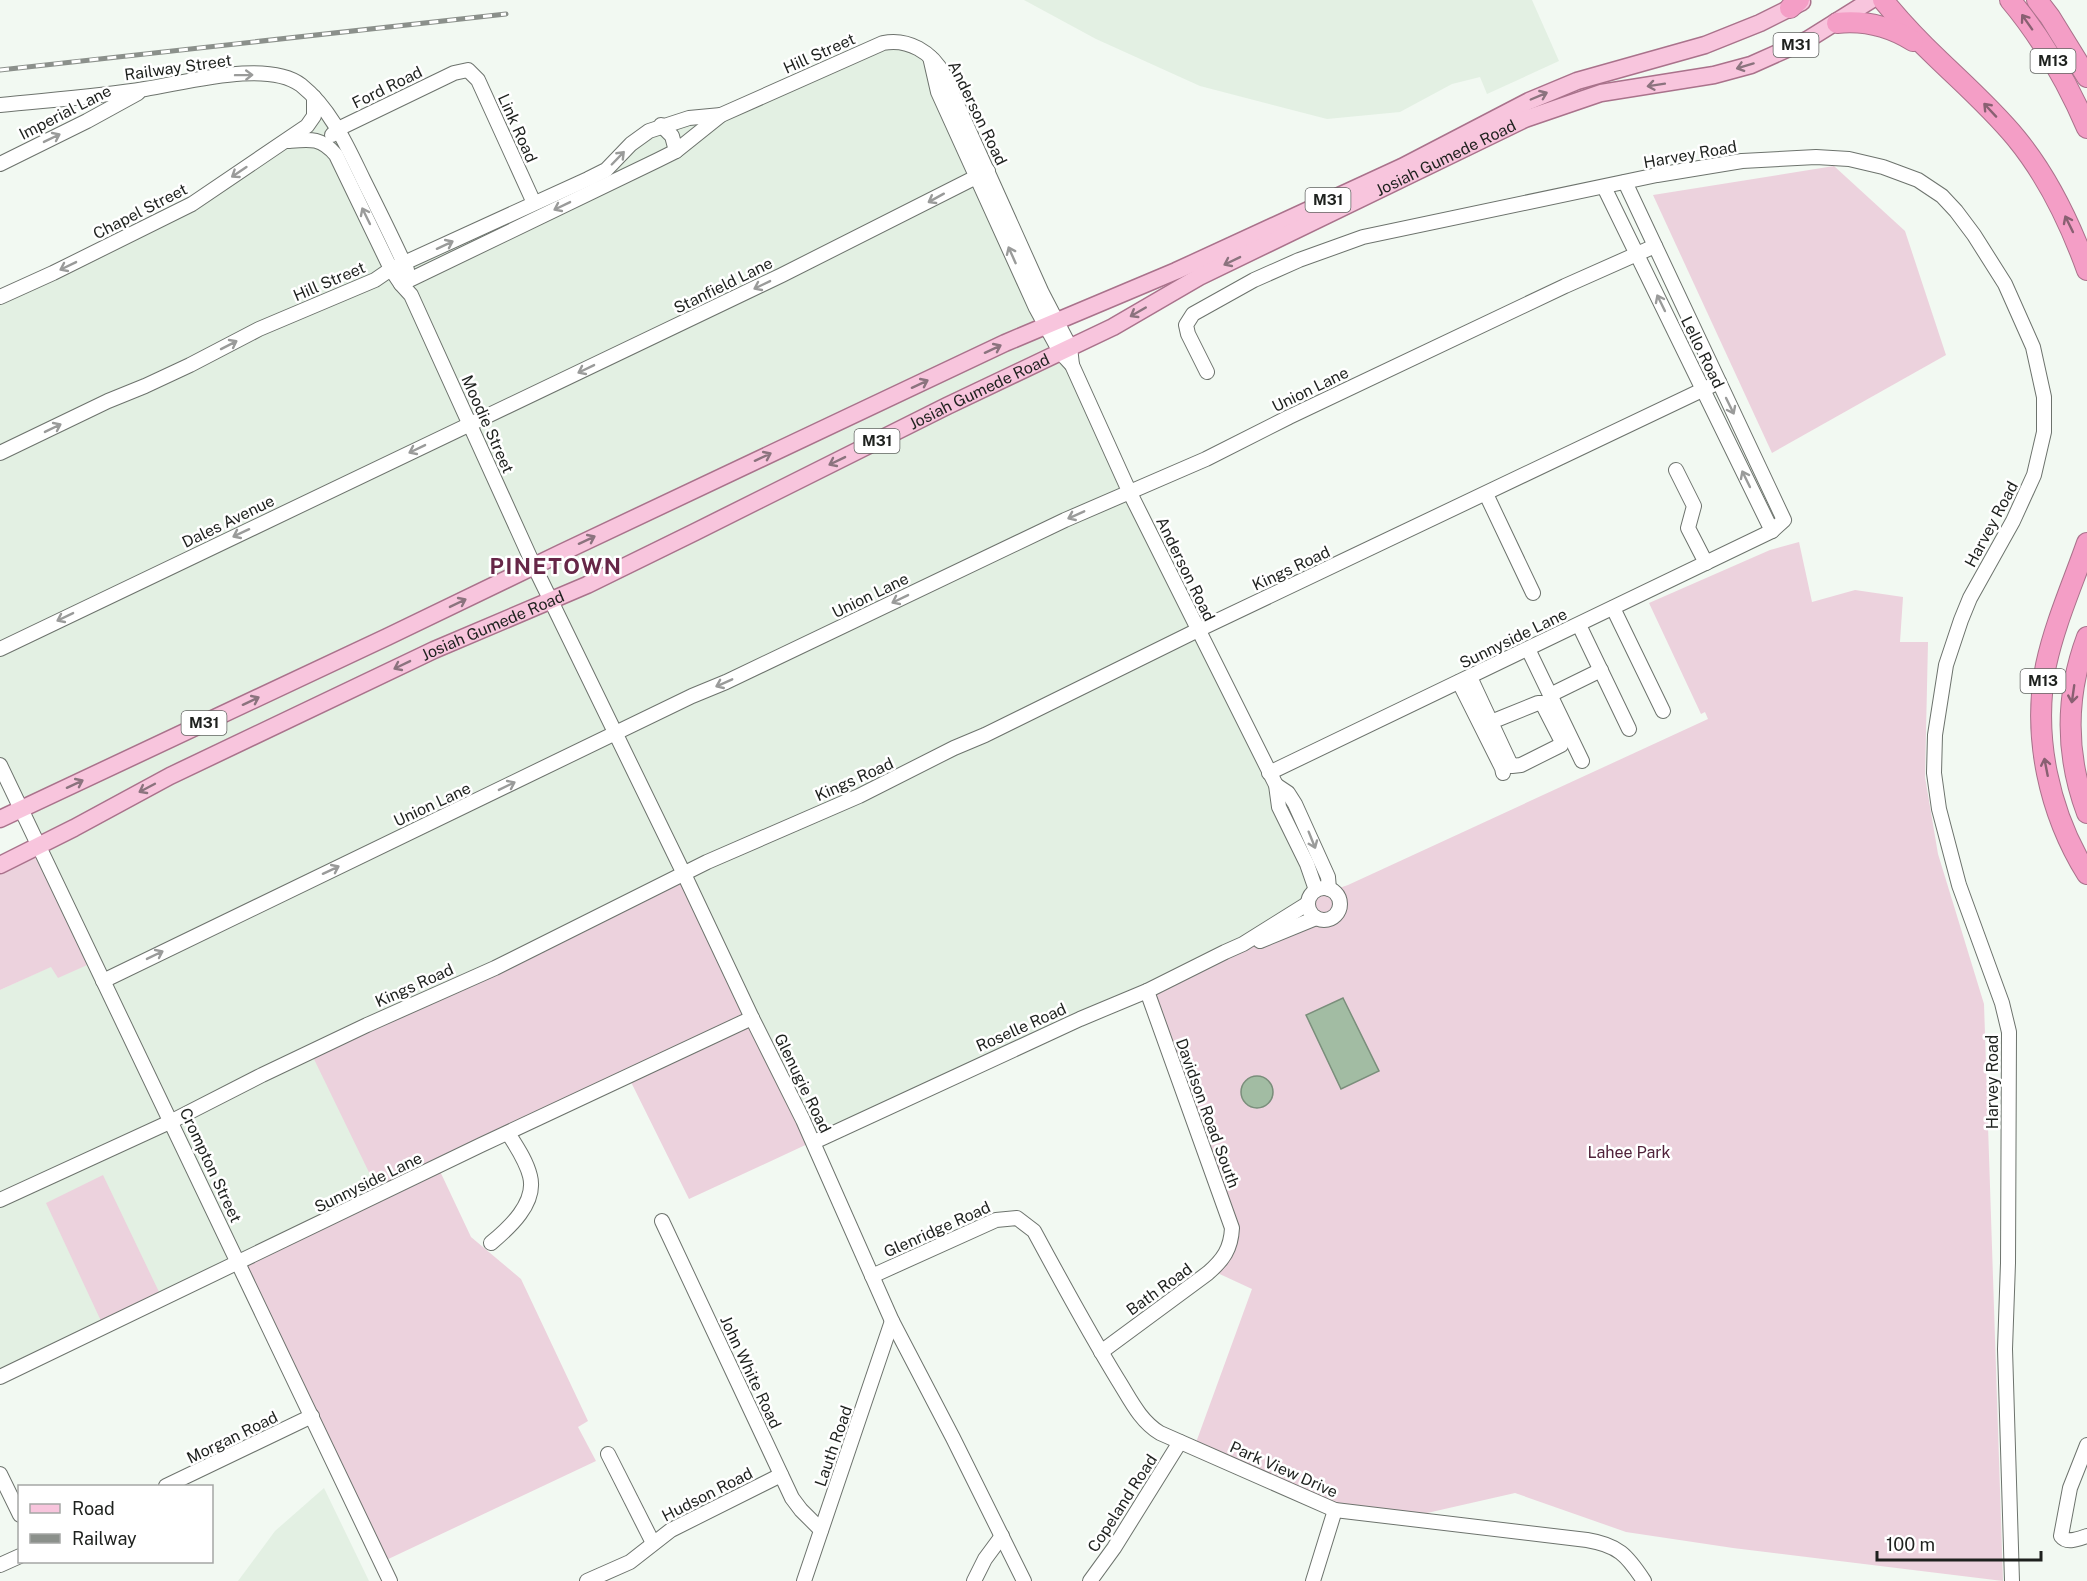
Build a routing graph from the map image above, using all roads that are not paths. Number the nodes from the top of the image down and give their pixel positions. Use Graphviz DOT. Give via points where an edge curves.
graph roads {
  1 [pos="1871,0"];
  2 [pos="1883,0"];
  3 [pos="2010,0"];
  4 [pos="2037,0"];
  5 [pos="1798,3"];
  6 [pos="1837,23"];
  7 [pos="930,57"];
  8 [pos="1937,59"];
  9 [pos="468,70"];
  10 [pos="2087,77"];
  11 [pos="145,89"];
  12 [pos="314,97"];
  13 [pos="0,105"];
  14 [pos="721,115"];
  15 [pos="661,125"];
  16 [pos="2087,128"];
  17 [pos="338,129"];
  18 [pos="288,141"];
  19 [pos="324,143"];
  20 [pos="675,151"];
  21 [pos="0,164"];
  22 [pos="982,173"];
  23 [pos="1625,182"];
  24 [pos="1604,186"];
  25 [pos="534,203"];
  26 [pos="1655,246"];
  27 [pos="1636,253"];
  28 [pos="398,266"];
  29 [pos="2087,270"];
  30 [pos="406,282"];
  31 [pos="0,297"];
  32 [pos="1051,323"];
  33 [pos="1065,350"];
  34 [pos="1207,372"];
  35 [pos="1719,382"];
  36 [pos="1703,390"];
  37 [pos="470,424"];
  38 [pos="0,453"];
  39 [pos="1676,470"];
  40 [pos="1129,491"];
  41 [pos="1486,494"];
  42 [pos="1784,520"];
  43 [pos="1772,531"];
  44 [pos="2087,543"];
  45 [pos="1706,563"];
  46 [pos="534,566"];
  47 [pos="1533,593"];
  48 [pos="552,600"];
  49 [pos="1613,608"];
  50 [pos="1579,625"];
  51 [pos="1198,630"];
  52 [pos="2087,638"];
  53 [pos="0,649"];
  54 [pos="1528,649"];
  55 [pos="1601,670"];
  56 [pos="1465,679"];
  57 [pos="1550,695"];
  58 [pos="1663,711"];
  59 [pos="1491,722"];
  60 [pos="1629,729"];
  61 [pos="616,733"];
  62 [pos="1582,761"];
  63 [pos="0,765"];
  64 [pos="1503,773"];
  65 [pos="1272,779"];
  66 [pos="22,809"];
  67 [pos="2087,813"];
  68 [pos="0,819"];
  69 [pos="39,846"];
  70 [pos="0,865"];
  71 [pos="684,874"];
  72 [pos="2087,874"];
  73 [pos="1322,889"];
  74 [pos="1307,904"];
  75 [pos="1317,918"];
  76 [pos="1243,944"];
  77 [pos="103,981"];
  78 [pos="1147,991"];
  79 [pos="752,1018"];
  80 [pos="172,1121"];
  81 [pos="508,1133"];
  82 [pos="814,1142"];
  83 [pos="0,1200"];
  84 [pos="1017,1218"];
  85 [pos="662,1221"];
  86 [pos="491,1243"];
  87 [pos="1230,1247"];
  88 [pos="238,1262"];
  89 [pos="872,1276"];
  90 [pos="892,1321"];
  91 [pos="1101,1352"];
  92 [pos="0,1377"];
  93 [pos="312,1416"];
  94 [pos="1180,1442"];
  95 [pos="2087,1445"];
  96 [pos="608,1454"];
  97 [pos="0,1474"];
  98 [pos="781,1475"];
  99 [pos="168,1485"];
  100 [pos="1335,1510"];
  101 [pos="18,1511"];
  102 [pos="821,1530"];
  103 [pos="1002,1536"];
  104 [pos="2087,1536"];
  105 [pos="653,1543"];
  106 [pos="18,1557"];
  107 [pos="0,1565"];
  108 [pos="390,1581"];
  109 [pos="587,1581"];
  110 [pos="804,1581"];
  111 [pos="974,1581"];
  112 [pos="1024,1581"];
  113 [pos="1090,1581"];
  114 [pos="1313,1581"];
  115 [pos="1644,1581"];
  116 [pos="2012,1581"];
  1 -- 6 [label="main road, Josiah Gumede Road / M31"];
  2 -- 8 [label="highway"];
  16 -- 3 [label="highway, M13, one-way" via="2063,78"];
  4 -- 10 [label="highway, M13"];
  32 -- 5 [label="main road, Josiah Gumede Road / M31, one-way" via="1176,271 1402,167 1546,94 1577,81 1706,45"];
  6 -- 8 [label="highway" via="1864,22 1896,30"];
  6 -- 33 [label="main road, Josiah Gumede Road / M31, one-way" via="1751,65 1714,75 1600,93 1525,119 1199,277"];
  7 -- 14 [label="street, Hill Street" via="900,41 883,43"];
  7 -- 22 [label="street, Anderson Road" via="944,75"];
  29 -- 8 [label="highway, one-way" via="2071,226 2046,180 1986,105"];
  9 -- 17 [label="street, Ford Road" via="454,73"];
  9 -- 25 [label="street, Link Road" via="478,80"];
  11 -- 12 [label="street, Railway Street, one-way" via="238,74 268,74 288,77"];
  11 -- 13 [label="street, Railway Street"];
  21 -- 11 [label="street, Imperial Lane, one-way"];
  12 -- 17 [label="street, Railway Street"];
  12 -- 18 [label="street, Chapel Street" via="311,121"];
  14 -- 15 [label="street, Hill Street"];
  14 -- 20 [label="street, Hill Street"];
  15 -- 20 [label="street" via="672,136"];
  25 -- 15 [label="street, Hill Street, one-way" via="606,170 638,137"];
  17 -- 19 [label="street, Ford Road"];
  17 -- 28 [label="street, Moodie Street"];
  18 -- 19 [label="street"];
  18 -- 31 [label="street, Chapel Street, one-way" via="192,204"];
  28 -- 19 [label="street, Moodie Street, one-way" via="339,160"];
  20 -- 30 [label="street, Hill Street, one-way"];
  22 -- 32 [label="street, Anderson Road"];
  22 -- 37 [label="street, Stanfield Lane, one-way" via="782,275"];
  23 -- 24 [label="street, Harvey Road"];
  23 -- 26 [label="street, Lello Road"];
  23 -- 116 [label="street, Harvey Road" via="1742,161 1791,157 1849,159 1902,173 1932,188 1962,219 2005,284 2033,347 2044,405 2041,451 2027,494 1970,598 1952,645 1938,708 1934,772 1939,809 1959,885 2009,1032 2005,1349"];
  24 -- 27 [label="street, Lello Road"];
  24 -- 34 [label="street, Harvey Road" via="1363,237 1254,280 1187,321 1188,334"];
  28 -- 25 [label="street, Hill Street, one-way"];
  26 -- 27 [label="street, Union Lane"];
  26 -- 35 [label="street, Lello Road"];
  36 -- 27 [label="street, Lello Road, one-way"];
  27 -- 40 [label="street, Union Lane" via="1206,459"];
  28 -- 30 [label="street, Moodie Street"];
  38 -- 28 [label="street, Hill Street, one-way"];
  30 -- 37 [label="street, Moodie Street"];
  32 -- 33 [label="street, Anderson Road"];
  46 -- 32 [label="main road, Josiah Gumede Road / M31, one-way"];
  33 -- 40 [label="street, Anderson Road"];
  33 -- 48 [label="main road, Josiah Gumede Road / M31, one-way"];
  35 -- 36 [label="street, Kings Road"];
  35 -- 42 [label="street, Lello Road, one-way"];
  36 -- 41 [label="street, Kings Road"];
  43 -- 36 [label="street, Lello Road, one-way"];
  37 -- 46 [label="street, Moodie Street"];
  37 -- 53 [label="street, Dales Avenue, one-way"];
  39 -- 45 [label="street" via="1694,506 1688,528"];
  40 -- 51 [label="street, Anderson Road"];
  40 -- 61 [label="street, Union Lane, one-way"];
  41 -- 47 [label="street"];
  41 -- 51 [label="street, Kings Road"];
  42 -- 43 [label="street, Sunnyside Lane"];
  43 -- 45 [label="street, Sunnyside Lane"];
  72 -- 44 [label="highway, M13, one-way" via="2061,824 2044,758 2040,711 2047,662"];
  45 -- 49 [label="street, Sunnyside Lane"];
  46 -- 48 [label="street, Moodie Street"];
  66 -- 46 [label="main road, Josiah Gumede Road / M31, one-way"];
  48 -- 61 [label="street, Glenugie Road"];
  48 -- 69 [label="main road, Josiah Gumede Road / M31, one-way" via="434,650 170,776"];
  49 -- 50 [label="street, Sunnyside Lane"];
  49 -- 58 [label="street"];
  50 -- 54 [label="street, Sunnyside Lane"];
  50 -- 55 [label="street"];
  51 -- 65 [label="street, Anderson Road"];
  51 -- 71 [label="street, Kings Road" via="878,787"];
  52 -- 67 [label="highway, M13, one-way" via="2076,675 2069,726 2075,776"];
  54 -- 56 [label="street, Sunnyside Lane"];
  54 -- 57 [label="street"];
  55 -- 57 [label="street"];
  55 -- 60 [label="street"];
  56 -- 59 [label="street"];
  56 -- 64 [label="street"];
  56 -- 65 [label="street, Sunnyside Lane"];
  57 -- 62 [label="street"];
  59 -- 59 [label="street" via="1514,767 1561,745 1542,703"];
  61 -- 71 [label="street, Glenugie Road"];
  77 -- 61 [label="street, Union Lane, one-way"];
  63 -- 66 [label="street, Crompton Street"];
  65 -- 73 [label="street, Anderson Road" via="1279,807"];
  66 -- 68 [label="main road, Josiah Gumede Road / M31"];
  66 -- 69 [label="street, Crompton Street"];
  69 -- 70 [label="main road, Josiah Gumede Road / M31"];
  69 -- 77 [label="street, Crompton Street"];
  71 -- 79 [label="street, Glenugie Road"];
  71 -- 80 [label="street, Kings Road"];
  73 -- 74 [label="street" via="1310,894"];
  73 -- 75 [label="street" via="1338,895 1339,909 1331,918"];
  74 -- 75 [label="street"];
  74 -- 76 [label="street, Roselle Road"];
  75 -- 76 [label="street, Roselle Road" via="1265,940"];
  76 -- 78 [label="street, Roselle Road"];
  77 -- 80 [label="street, Crompton Street"];
  78 -- 82 [label="street, Roselle Road"];
  78 -- 87 [label="street, Davidson Road South" via="1232,1228"];
  79 -- 81 [label="street, Sunnyside Lane"];
  79 -- 82 [label="street, Glenugie Road"];
  80 -- 83 [label="street, Kings Road"];
  80 -- 88 [label="street, Crompton Street"];
  81 -- 86 [label="street" via="531,1184 516,1221"];
  81 -- 88 [label="street, Sunnyside Lane"];
  82 -- 89 [label="street, Glenugie Road"];
  84 -- 89 [label="street, Glenridge Road" via="996,1220"];
  84 -- 91 [label="street, Park View Drive" via="1034,1231"];
  85 -- 98 [label="street, John White Road"];
  87 -- 91 [label="street, Bath Road" via="1208,1274"];
  88 -- 92 [label="street, Sunnyside Lane"];
  88 -- 93 [label="street, Crompton Street"];
  89 -- 90 [label="street, Glenugie Road"];
  90 -- 102 [label="street, Lauth Road"];
  90 -- 103 [label="street, Glenugie Road"];
  91 -- 94 [label="street, Park View Drive" via="1149,1425"];
  93 -- 99 [label="street, Morgan Road"];
  93 -- 108 [label="street, Crompton Street"];
  94 -- 100 [label="street, Park View Drive"];
  94 -- 113 [label="street, Copeland Road"];
  95 -- 104 [label="street" via="2070,1488 2061,1536 2069,1540"];
  96 -- 105 [label="street"];
  97 -- 101 [label="street"];
  98 -- 102 [label="street, John White Road" via="801,1510"];
  98 -- 105 [label="street, Hudson Road" via="671,1530"];
  100 -- 114 [label="street"];
  100 -- 115 [label="street, Park View Drive" via="1599,1542 1620,1551"];
  102 -- 110 [label="street, Lauth Road"];
  103 -- 111 [label="street"];
  103 -- 112 [label="street, Glenugie Road"];
  105 -- 109 [label="street, Hudson Road" via="630,1562"];
  106 -- 107 [label="street"];
}
